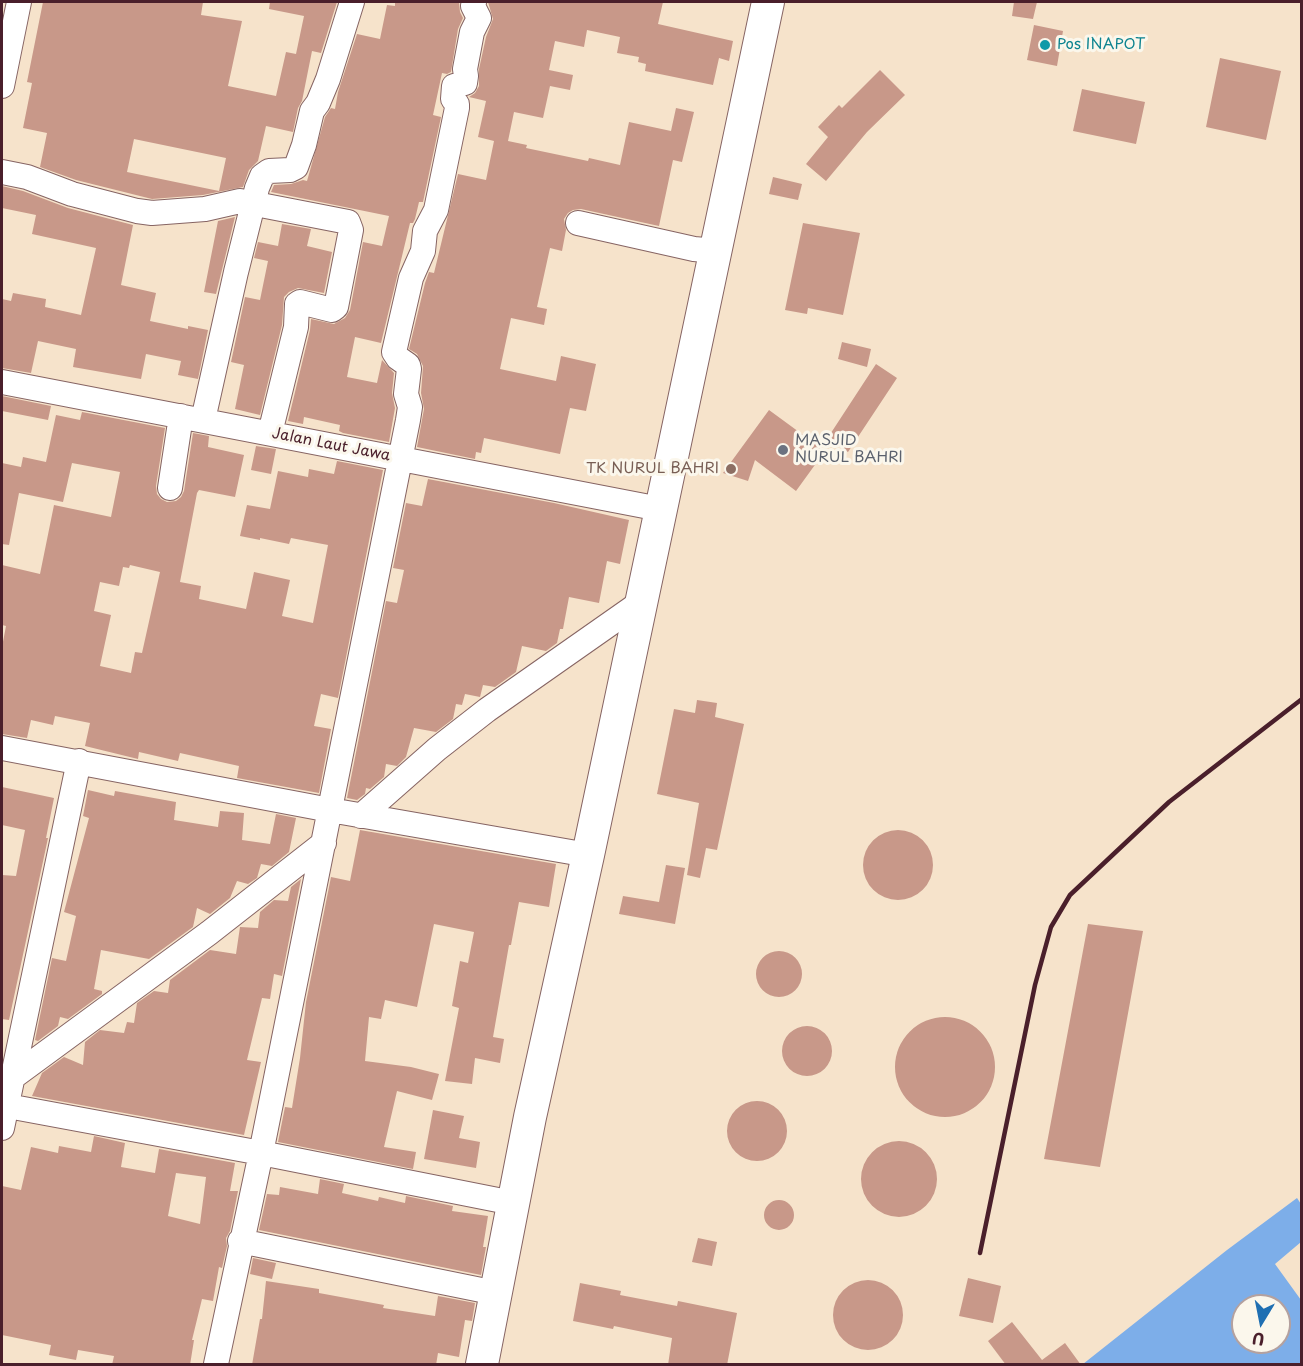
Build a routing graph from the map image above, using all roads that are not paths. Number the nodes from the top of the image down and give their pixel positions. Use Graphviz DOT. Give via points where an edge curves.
graph roads {
  1 [pos="19,2"];
  2 [pos="352,2"];
  3 [pos="474,2"];
  4 [pos="768,2"];
  5 [pos="2,86"];
  6 [pos="2,172"];
  7 [pos="253,204"];
  8 [pos="578,223"];
  9 [pos="716,251"];
  10 [pos="2,382"];
  11 [pos="192,418"];
  12 [pos="270,433"];
  13 [pos="400,459"];
  14 [pos="170,488"];
  15 [pos="660,509"];
  16 [pos="640,602"];
  17 [pos="2,748"];
  18 [pos="79,762"];
  19 [pos="330,810"];
  20 [pos="362,816"];
  21 [pos="324,843"];
  22 [pos="588,855"];
  23 [pos="13,1077"];
  24 [pos="3,1113"];
  25 [pos="261,1153"];
  26 [pos="513,1203"];
  27 [pos="240,1241"];
  28 [pos="496,1293"];
  29 [pos="216,1365"];
  30 [pos="482,1365"];
  1 -- 5 [label="street"];
  2 -- 7 [label="street" via="296,167 269,171 262,176"];
  3 -- 13 [label="street" via="479,18 472,32 465,83 454,86 457,108 439,200 411,278 394,352 410,369 406,394 410,407"];
  4 -- 9 [label="main road"];
  6 -- 7 [label="street" via="152,213 205,209 234,201"];
  7 -- 11 [label="street"];
  7 -- 12 [label="street" via="348,222 351,230 336,307 332,310 297,304 296,327"];
  8 -- 9 [label="street"];
  9 -- 15 [label="main road"];
  10 -- 11 [label="street, Jalan Laut Jawa"];
  11 -- 12 [label="street, Jalan Laut Jawa"];
  11 -- 14 [label="street"];
  12 -- 13 [label="street, Jalan Laut Jawa"];
  13 -- 15 [label="street, Jalan Laut Jawa"];
  13 -- 19 [label="street"];
  15 -- 16 [label="main road"];
  16 -- 20 [label="street" via="437,748"];
  16 -- 22 [label="main road"];
  17 -- 18 [label="street"];
  18 -- 19 [label="street"];
  18 -- 23 [label="street"];
  19 -- 20 [label="street"];
  19 -- 21 [label="street"];
  20 -- 22 [label="street"];
  21 -- 23 [label="street"];
  21 -- 25 [label="street"];
  22 -- 26 [label="main road"];
  23 -- 24 [label="street"];
  24 -- 25 [label="street"];
  25 -- 26 [label="street"];
  25 -- 27 [label="street"];
  26 -- 28 [label="main road"];
  27 -- 28 [label="street"];
  27 -- 29 [label="street"];
  28 -- 30 [label="main road"];
}
